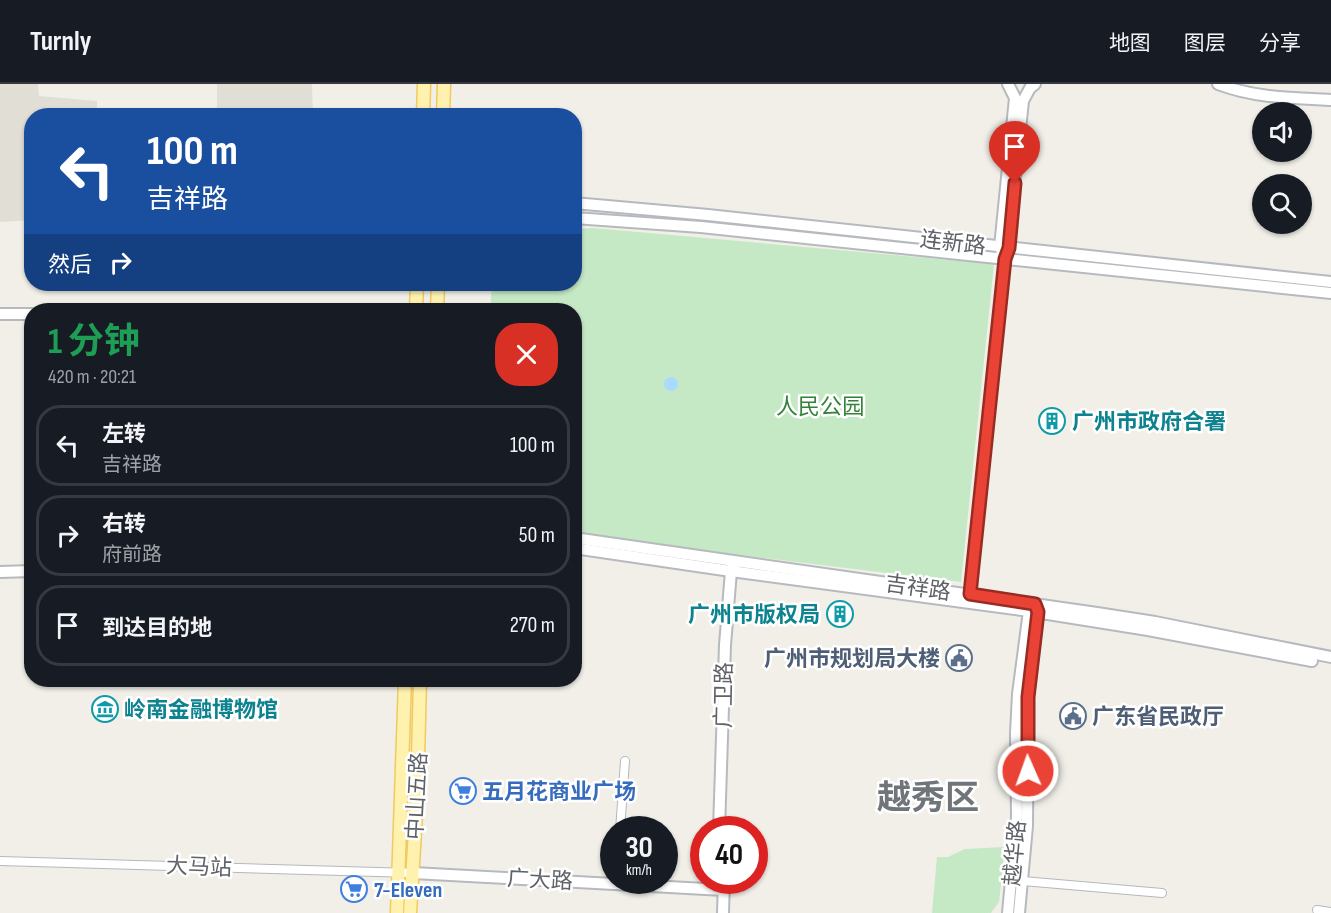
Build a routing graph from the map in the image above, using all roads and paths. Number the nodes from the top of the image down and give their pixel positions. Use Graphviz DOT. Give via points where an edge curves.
graph roads {
  1 [pos="424,84"];
  2 [pos="444,84"];
  3 [pos="1008,84"];
  4 [pos="1035,84"];
  5 [pos="1218,84"];
  6 [pos="1331,100"];
  7 [pos="423,108"];
  8 [pos="443,108"];
  9 [pos="582,204"];
  10 [pos="582,219"];
  11 [pos="1004,252"];
  12 [pos="1331,282"];
  13 [pos="1331,293"];
  14 [pos="0,314"];
  15 [pos="24,314"];
  16 [pos="582,540"];
  17 [pos="582,549"];
  18 [pos="734,569"];
  19 [pos="24,571"];
  20 [pos="0,572"];
  21 [pos="970,594"];
  22 [pos="1034,609"];
  23 [pos="1331,657"];
  24 [pos="1331,664"];
  25 [pos="405,687"];
  26 [pos="420,687"];
  27 [pos="625,760"];
  28 [pos="621,816"];
  29 [pos="719,816"];
  30 [pos="726,816"];
  31 [pos="0,861"];
  32 [pos="398,872"];
  33 [pos="413,873"];
  34 [pos="600,881"];
  35 [pos="1023,881"];
  36 [pos="1162,893"];
  37 [pos="720,894"];
  38 [pos="722,894"];
  39 [pos="1317,910"];
  40 [pos="1331,912"];
  41 [pos="397,913"];
  42 [pos="410,913"];
  43 [pos="717,913"];
  44 [pos="723,913"];
  45 [pos="1008,913"];
  46 [pos="1019,913"];
  1 -- 7 [label="main road"];
  2 -- 8 [label="main road"];
  3 -- 11 [label="street" via="1014,93 1014,108"];
  4 -- 11 [label="street" via="1023,101"];
  5 -- 6 [label="street" via="1265,96"];
  9 -- 11 [label="street, 连新路" via="708,214"];
  10 -- 11 [label="street, 连新路"];
  11 -- 12 [label="street, 连新路"];
  11 -- 13 [label="street, 连新路"];
  11 -- 21 [label="street"];
  14 -- 15 [label="street"];
  16 -- 18 [label="street, 吉祥路"];
  17 -- 18 [label="street, 吉祥路"];
  18 -- 21 [label="street, 吉祥路"];
  18 -- 22 [label="street, 吉祥路"];
  18 -- 29 [label="street, 广卫路" via="725,645"];
  18 -- 30 [label="street, 广卫路"];
  19 -- 20 [label="street"];
  21 -- 22 [label="street, 吉祥路"];
  22 -- 23 [label="street, 吉祥路" via="1155,622"];
  22 -- 24 [label="street, 吉祥路"];
  22 -- 35 [label="street, 越华路"];
  22 -- 45 [label="street, 越华路" via="1018,694 1017,816"];
  25 -- 32 [label="main road, 中山五路"];
  26 -- 33 [label="main road, 中山五路"];
  27 -- 28 [label="street"];
  31 -- 32 [label="street, 大马站"];
  32 -- 33 [label="street, 广大路"];
  32 -- 41 [label="main road, 中山五路"];
  33 -- 34 [label="street, 广大路"];
  33 -- 42 [label="main road, 中山五路"];
  35 -- 36 [label="street"];
  35 -- 46 [label="street, 越华路"];
  37 -- 43 [label="street"];
  38 -- 44 [label="street"];
  39 -- 40 [label="street"];
}
